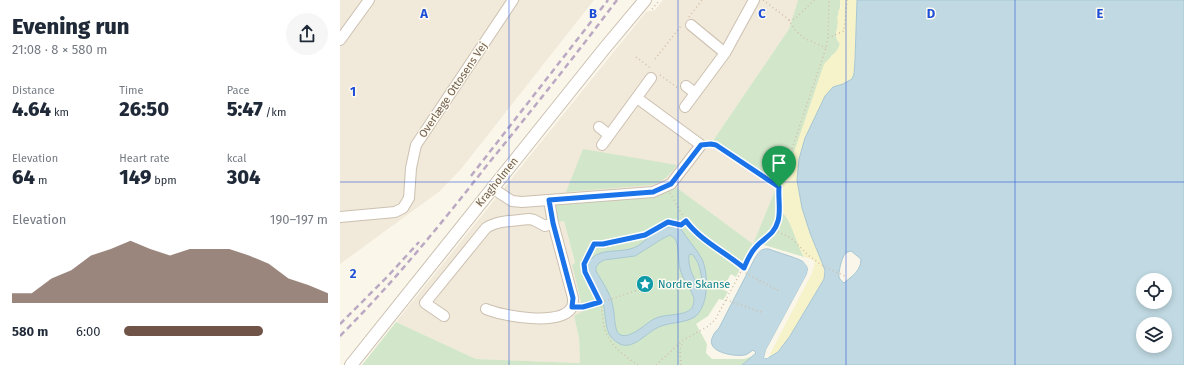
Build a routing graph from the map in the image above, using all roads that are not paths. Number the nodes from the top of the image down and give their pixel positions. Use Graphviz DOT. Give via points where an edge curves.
graph roads {
  1 [pos="369,0"];
  2 [pos="513,0"];
  3 [pos="754,0"];
  4 [pos="649,4"];
  5 [pos="686,24"];
  6 [pos="340,40"];
  7 [pos="725,53"];
  8 [pos="651,78"];
  9 [pos="686,86"];
  10 [pos="696,93"];
  11 [pos="637,98"];
  12 [pos="685,107"];
  13 [pos="599,127"];
  14 [pos="609,135"];
  15 [pos="602,145"];
  16 [pos="492,188"];
  17 [pos="549,200"];
  18 [pos="340,217"];
  19 [pos="553,223"];
  20 [pos="486,309"];
  21 [pos="444,316"];
  22 [pos="351,365"];
  1 -- 6 [label="street"];
  2 -- 18 [label="street, Overlæge Ottosens Vej" via="416,145 409,198 403,208 395,212"];
  3 -- 7 [label="street"];
  4 -- 16 [label="street, Kragholmen" via="604,49"];
  5 -- 7 [label="street"];
  7 -- 10 [label="street"];
  8 -- 11 [label="street"];
  9 -- 10 [label="street"];
  10 -- 12 [label="street"];
  11 -- 14 [label="street"];
  11 -- 17 [label="street" via="701,145 671,184 653,192"];
  13 -- 14 [label="street"];
  14 -- 15 [label="street"];
  16 -- 17 [label="street" via="512,201"];
  16 -- 22 [label="street, Kragholmen"];
  17 -- 19 [label="street"];
  19 -- 20 [label="street" via="573,298 572,307 561,315 543,319 501,314"];
  19 -- 21 [label="street" via="545,226 529,219 498,222 486,228 425,303"];
}
